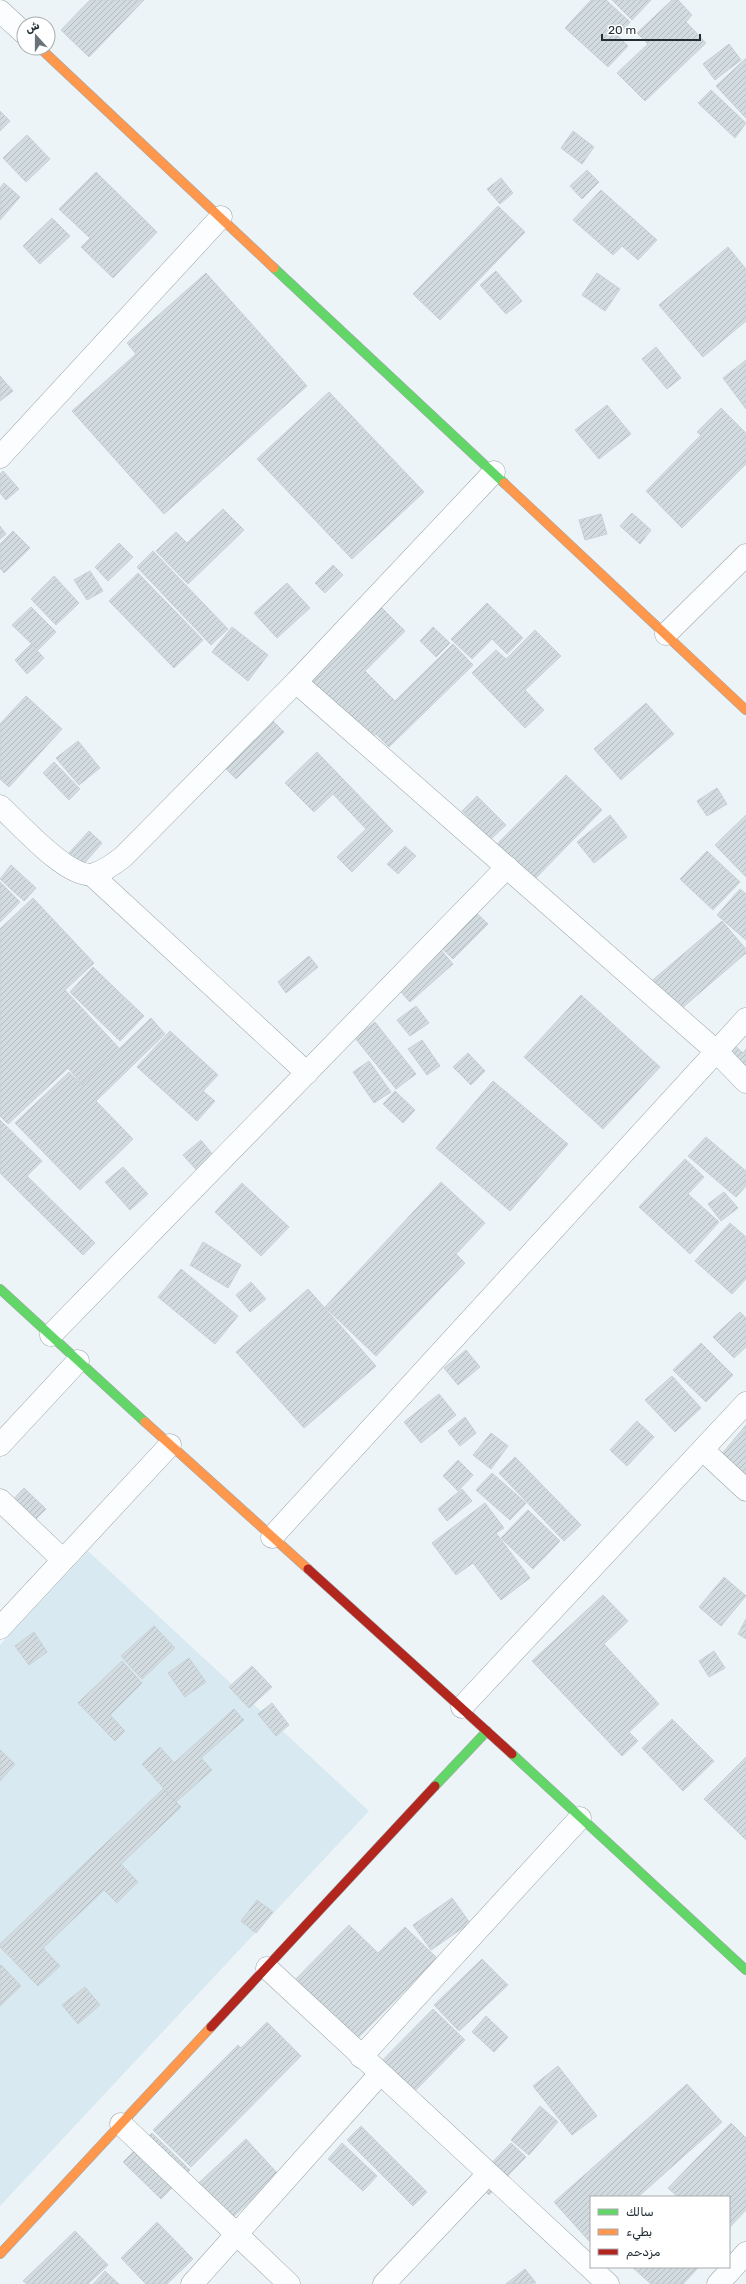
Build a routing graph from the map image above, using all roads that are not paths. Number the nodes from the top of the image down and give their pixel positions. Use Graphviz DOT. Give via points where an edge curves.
graph roads {
  1 [pos="0,11"];
  2 [pos="16,26"];
  3 [pos="49,56"];
  4 [pos="221,216"];
  5 [pos="0,457"];
  6 [pos="494,472"];
  7 [pos="746,555"];
  8 [pos="666,634"];
  9 [pos="296,682"];
  10 [pos="746,710"];
  11 [pos="0,806"];
  12 [pos="507,867"];
  13 [pos="92,875"];
  14 [pos="746,1019"];
  15 [pos="717,1052"];
  16 [pos="307,1073"];
  17 [pos="746,1082"];
  18 [pos="0,1289"];
  19 [pos="51,1335"];
  20 [pos="78,1361"];
  21 [pos="746,1403"];
  22 [pos="0,1445"];
  23 [pos="170,1445"];
  24 [pos="703,1450"];
  25 [pos="746,1490"];
  26 [pos="0,1500"];
  27 [pos="272,1537"];
  28 [pos="63,1560"];
  29 [pos="0,1628"];
  30 [pos="462,1707"];
  31 [pos="487,1731"];
  32 [pos="580,1818"];
  33 [pos="267,1968"];
  34 [pos="746,1970"];
  35 [pos="361,2057"];
  36 [pos="380,2074"];
  37 [pos="121,2124"];
  38 [pos="488,2174"];
  39 [pos="236,2235"];
  40 [pos="746,2252"];
  41 [pos="0,2254"];
  42 [pos="590,2268"];
  43 [pos="591,2268"];
  44 [pos="192,2284"];
  45 [pos="289,2284"];
  46 [pos="384,2284"];
  47 [pos="608,2284"];
  48 [pos="718,2284"];
  1 -- 2 [label="street"];
  3 -- 4 [label="street"];
  4 -- 5 [label="street"];
  4 -- 6 [label="street"];
  6 -- 8 [label="street"];
  6 -- 9 [label="street"];
  7 -- 8 [label="street"];
  8 -- 10 [label="street"];
  9 -- 12 [label="street"];
  9 -- 13 [label="street" via="123,857"];
  11 -- 13 [label="street" via="61,864"];
  12 -- 15 [label="street"];
  12 -- 16 [label="street"];
  13 -- 16 [label="street"];
  14 -- 15 [label="street"];
  15 -- 17 [label="street"];
  15 -- 27 [label="street"];
  16 -- 19 [label="street"];
  18 -- 19 [label="street"];
  19 -- 20 [label="street"];
  20 -- 22 [label="street"];
  20 -- 23 [label="street"];
  21 -- 24 [label="street"];
  23 -- 27 [label="street"];
  23 -- 28 [label="street"];
  24 -- 25 [label="street"];
  24 -- 30 [label="street"];
  26 -- 28 [label="street"];
  27 -- 30 [label="street"];
  28 -- 29 [label="street"];
  30 -- 31 [label="street"];
  31 -- 32 [label="street"];
  31 -- 33 [label="street"];
  32 -- 34 [label="street"];
  32 -- 35 [label="street"];
  33 -- 35 [label="street"];
  33 -- 37 [label="street"];
  35 -- 36 [label="street"];
  36 -- 38 [label="street"];
  36 -- 39 [label="street"];
  37 -- 39 [label="street"];
  37 -- 41 [label="street"];
  38 -- 42 [label="street"];
  38 -- 46 [label="street"];
  39 -- 44 [label="street"];
  39 -- 45 [label="street"];
  40 -- 48 [label="street"];
  43 -- 47 [label="street"];
}
